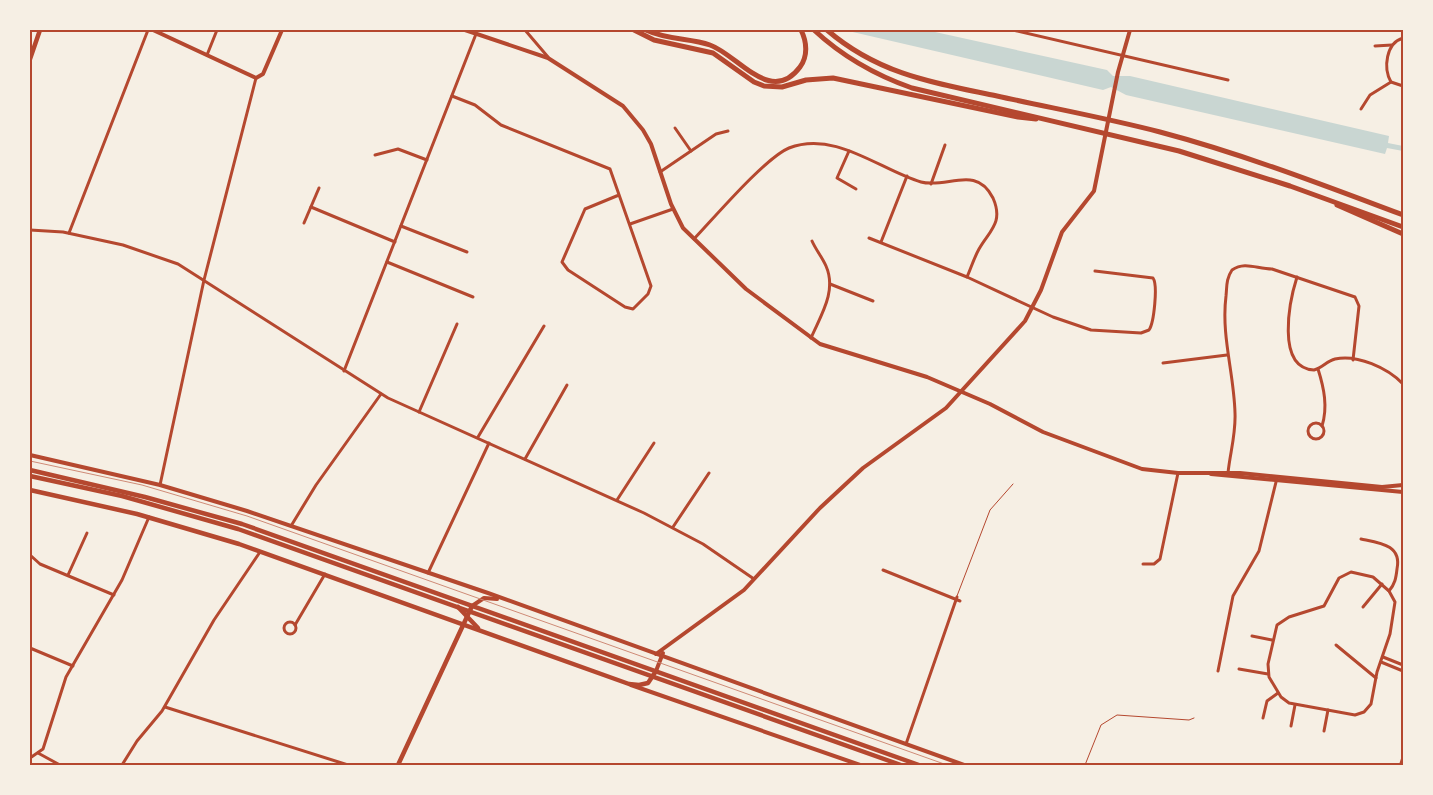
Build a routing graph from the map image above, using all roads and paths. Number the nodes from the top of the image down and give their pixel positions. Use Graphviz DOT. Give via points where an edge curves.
graph roads {
  1 [pos="40,30"];
  2 [pos="148,30"];
  3 [pos="153,30"];
  4 [pos="217,30"];
  5 [pos="282,30"];
  6 [pos="465,30"];
  7 [pos="525,30"];
  8 [pos="634,30"];
  9 [pos="646,30"];
  10 [pos="801,30"];
  11 [pos="827,30"];
  12 [pos="1013,30"];
  13 [pos="1130,30"];
  14 [pos="816,31"];
  15 [pos="162,32"];
  16 [pos="476,34"];
  17 [pos="1403,38"];
  18 [pos="1392,45"];
  19 [pos="1375,46"];
  20 [pos="1122,55"];
  21 [pos="207,56"];
  22 [pos="30,58"];
  23 [pos="548,58"];
  24 [pos="256,78"];
  25 [pos="1228,80"];
  26 [pos="1391,82"];
  27 [pos="1403,86"];
  28 [pos="452,96"];
  29 [pos="1361,109"];
  30 [pos="1046,120"];
  31 [pos="675,128"];
  32 [pos="728,131"];
  33 [pos="945,145"];
  34 [pos="691,152"];
  35 [pos="849,152"];
  36 [pos="374,154"];
  37 [pos="427,160"];
  38 [pos="660,172"];
  39 [pos="907,176"];
  40 [pos="931,184"];
  41 [pos="319,188"];
  42 [pos="856,189"];
  43 [pos="619,195"];
  44 [pos="1333,202"];
  45 [pos="311,206"];
  46 [pos="673,209"];
  47 [pos="1403,215"];
  48 [pos="304,223"];
  49 [pos="630,224"];
  50 [pos="401,226"];
  51 [pos="1403,227"];
  52 [pos="30,230"];
  53 [pos="69,233"];
  54 [pos="1403,234"];
  55 [pos="868,238"];
  56 [pos="693,239"];
  57 [pos="812,241"];
  58 [pos="395,242"];
  59 [pos="881,242"];
  60 [pos="467,252"];
  61 [pos="387,262"];
  62 [pos="1095,271"];
  63 [pos="967,277"];
  64 [pos="1297,277"];
  65 [pos="204,280"];
  66 [pos="830,284"];
  67 [pos="473,297"];
  68 [pos="873,302"];
  69 [pos="1033,308"];
  70 [pos="457,324"];
  71 [pos="544,326"];
  72 [pos="810,338"];
  73 [pos="1227,355"];
  74 [pos="1353,360"];
  75 [pos="1163,363"];
  76 [pos="1318,369"];
  77 [pos="344,371"];
  78 [pos="1403,384"];
  79 [pos="567,385"];
  80 [pos="962,392"];
  81 [pos="381,394"];
  82 [pos="420,412"];
  83 [pos="1322,426"];
  84 [pos="478,437"];
  85 [pos="490,442"];
  86 [pos="654,443"];
  87 [pos="30,455"];
  88 [pos="525,459"];
  89 [pos="30,470"];
  90 [pos="709,473"];
  91 [pos="1178,473"];
  92 [pos="1228,474"];
  93 [pos="30,476"];
  94 [pos="1277,479"];
  95 [pos="1013,484"];
  96 [pos="160,485"];
  97 [pos="1403,485"];
  98 [pos="30,490"];
  99 [pos="1403,492"];
  100 [pos="617,500"];
  101 [pos="149,517"];
  102 [pos="291,526"];
  103 [pos="672,527"];
  104 [pos="87,534"];
  105 [pos="1361,539"];
  106 [pos="260,551"];
  107 [pos="30,555"];
  108 [pos="1143,564"];
  109 [pos="883,570"];
  110 [pos="325,574"];
  111 [pos="428,574"];
  112 [pos="68,575"];
  113 [pos="754,580"];
  114 [pos="1382,584"];
  115 [pos="1389,591"];
  116 [pos="114,595"];
  117 [pos="957,599"];
  118 [pos="518,605"];
  119 [pos="457,606"];
  120 [pos="1363,607"];
  121 [pos="471,608"];
  122 [pos="466,618"];
  123 [pos="295,625"];
  124 [pos="463,625"];
  125 [pos="495,636"];
  126 [pos="1252,636"];
  127 [pos="1272,640"];
  128 [pos="671,644"];
  129 [pos="1336,645"];
  130 [pos="30,648"];
  131 [pos="656,654"];
  132 [pos="662,656"];
  133 [pos="1381,659"];
  134 [pos="1403,665"];
  135 [pos="73,666"];
  136 [pos="1239,669"];
  137 [pos="1218,671"];
  138 [pos="1403,671"];
  139 [pos="655,674"];
  140 [pos="1268,674"];
  141 [pos="1376,678"];
  142 [pos="629,684"];
  143 [pos="1278,693"];
  144 [pos="1295,705"];
  145 [pos="165,707"];
  146 [pos="1328,710"];
  147 [pos="1194,718"];
  148 [pos="1263,718"];
  149 [pos="1291,726"];
  150 [pos="1324,731"];
  151 [pos="906,744"];
  152 [pos="38,753"];
  153 [pos="30,758"];
  154 [pos="1403,759"];
  155 [pos="60,765"];
  156 [pos="122,765"];
  157 [pos="348,765"];
  158 [pos="398,765"];
  159 [pos="860,765"];
  160 [pos="901,765"];
  161 [pos="919,765"];
  162 [pos="964,765"];
  163 [pos="1085,765"];
  164 [pos="1401,765"];
  1 -- 22 [label="main road"];
  2 -- 53 [label="street"];
  3 -- 15 [label="street"];
  4 -- 21 [label="street"];
  5 -- 24 [label="street" via="264,72"];
  6 -- 16 [label="street"];
  7 -- 23 [label="street"];
  8 -- 30 [label="highway" via="654,40 714,53 764,86 782,87 806,80 833,78 1018,118"];
  9 -- 10 [label="highway" via="713,46 756,76 773,81 789,77 802,63 806,47"];
  11 -- 47 [label="highway" via="875,63 909,76 1185,139 1254,159"];
  12 -- 20 [label="street"];
  13 -- 20 [label="street"];
  14 -- 30 [label="highway" via="858,64 896,82"];
  15 -- 21 [label="street"];
  16 -- 23 [label="street"];
  16 -- 28 [label="street"];
  17 -- 18 [label="street"];
  18 -- 19 [label="street"];
  18 -- 26 [label="street" via="1387,68"];
  20 -- 25 [label="street"];
  20 -- 69 [label="street" via="1094,191 1062,232"];
  21 -- 24 [label="street"];
  23 -- 38 [label="street" via="614,98 627,110 649,139"];
  24 -- 65 [label="street"];
  26 -- 27 [label="street"];
  26 -- 29 [label="street" via="1370,95"];
  28 -- 37 [label="street"];
  28 -- 43 [label="street" via="475,105 501,125 608,168"];
  30 -- 44 [label="highway" via="1188,154"];
  31 -- 34 [label="street"];
  32 -- 34 [label="street" via="716,134"];
  33 -- 40 [label="street"];
  34 -- 38 [label="street"];
  35 -- 39 [label="street"];
  35 -- 42 [label="street" via="837,178"];
  35 -- 56 [label="street" via="815,143 783,151"];
  36 -- 37 [label="street" via="398,149"];
  37 -- 50 [label="street"];
  38 -- 46 [label="street"];
  39 -- 40 [label="street"];
  39 -- 59 [label="street"];
  40 -- 63 [label="street" via="960,179 972,181 983,186 993,200 994,228 978,250"];
  41 -- 45 [label="street"];
  43 -- 49 [label="street"];
  43 -- 49 [label="street" via="585,209 562,262 566,268 630,310 637,307 651,286"];
  44 -- 51 [label="highway"];
  44 -- 54 [label="highway" via="1342,209"];
  45 -- 48 [label="street"];
  45 -- 58 [label="street"];
  46 -- 49 [label="street"];
  46 -- 56 [label="street" via="681,226"];
  50 -- 58 [label="street"];
  50 -- 60 [label="street"];
  52 -- 53 [label="street"];
  53 -- 65 [label="street" via="152,254 178,264"];
  55 -- 59 [label="street"];
  56 -- 72 [label="street" via="764,304"];
  57 -- 66 [label="street" via="827,269"];
  58 -- 61 [label="street"];
  59 -- 63 [label="street"];
  61 -- 67 [label="street"];
  61 -- 77 [label="street"];
  62 -- 69 [label="street" via="1153,278 1156,284 1153,323 1149,330 1141,334 1091,330"];
  63 -- 69 [label="street"];
  64 -- 73 [label="street" via="1245,264 1232,270 1226,285 1224,313"];
  64 -- 74 [label="street" via="1357,298 1359,306"];
  64 -- 76 [label="street" via="1288,311 1289,338 1298,363 1306,369"];
  65 -- 77 [label="street"];
  65 -- 96 [label="street"];
  66 -- 68 [label="street"];
  66 -- 72 [label="street" via="828,299"];
  69 -- 80 [label="street"];
  70 -- 82 [label="street"];
  71 -- 84 [label="street"];
  72 -- 80 [label="street" via="834,349 919,374"];
  73 -- 75 [label="street"];
  73 -- 92 [label="street" via="1235,418"];
  74 -- 76 [label="street" via="1334,359"];
  74 -- 78 [label="street" via="1382,367"];
  76 -- 83 [label="street" via="1324,393"];
  77 -- 81 [label="street"];
  79 -- 88 [label="street"];
  80 -- 91 [label="street" via="1043,432 1125,464 1149,471"];
  80 -- 113 [label="street" via="934,418 864,468 806,522"];
  81 -- 82 [label="street"];
  81 -- 102 [label="street"];
  82 -- 84 [label="street"];
  83 -- 83 [label="street" via="1310,425 1308,432 1311,437 1320,437 1324,430"];
  84 -- 85 [label="street"];
  85 -- 88 [label="street"];
  85 -- 111 [label="street"];
  86 -- 100 [label="street"];
  87 -- 96 [label="street"];
  88 -- 100 [label="street"];
  89 -- 121 [label="main road" via="209,514 302,544"];
  90 -- 103 [label="street"];
  91 -- 92 [label="street"];
  91 -- 108 [label="street" via="1160,559 1154,564"];
  92 -- 94 [label="street"];
  93 -- 119 [label="main road" via="210,520"];
  94 -- 97 [label="street"];
  94 -- 99 [label="street"];
  94 -- 137 [label="street" via="1259,551 1233,596"];
  95 -- 117 [label="lane" via="990,510"];
  96 -- 102 [label="street"];
  98 -- 101 [label="main road"];
  100 -- 103 [label="street"];
  101 -- 106 [label="main road"];
  101 -- 116 [label="street"];
  102 -- 111 [label="street"];
  103 -- 113 [label="street" via="703,544"];
  104 -- 112 [label="street"];
  105 -- 115 [label="street" via="1386,545 1397,553 1395,582"];
  106 -- 110 [label="main road"];
  106 -- 145 [label="street" via="214,620"];
  107 -- 112 [label="street" via="40,564"];
  109 -- 117 [label="street"];
  110 -- 123 [label="street"];
  110 -- 124 [label="main road"];
  111 -- 118 [label="street"];
  112 -- 116 [label="street"];
  113 -- 128 [label="street"];
  114 -- 115 [label="street"];
  114 -- 120 [label="street"];
  114 -- 127 [label="street" via="1366,574 1345,574 1335,584 1324,606 1282,621 1275,628"];
  115 -- 133 [label="street" via="1394,599 1394,609"];
  116 -- 135 [label="street"];
  117 -- 151 [label="street"];
  118 -- 121 [label="street" via="488,598"];
  118 -- 131 [label="street"];
  119 -- 121 [label="main road"];
  119 -- 122 [label="main road"];
  121 -- 122 [label="main road"];
  121 -- 139 [label="main road"];
  122 -- 124 [label="main road"];
  122 -- 125 [label="main road"];
  124 -- 125 [label="main road"];
  124 -- 158 [label="main road"];
  125 -- 142 [label="main road"];
  126 -- 127 [label="street"];
  127 -- 140 [label="street"];
  128 -- 131 [label="street"];
  128 -- 132 [label="street"];
  129 -- 141 [label="street"];
  130 -- 135 [label="street"];
  131 -- 132 [label="street"];
  131 -- 139 [label="street"];
  132 -- 139 [label="street"];
  132 -- 151 [label="street"];
  133 -- 134 [label="street"];
  133 -- 138 [label="street"];
  133 -- 141 [label="street"];
  135 -- 152 [label="street" via="62,686 44,746"];
  136 -- 140 [label="street"];
  139 -- 142 [label="main road" via="645,684"];
  139 -- 160 [label="main road"];
  139 -- 161 [label="main road"];
  140 -- 143 [label="street"];
  141 -- 146 [label="street" via="1371,704 1364,712 1355,715"];
  142 -- 159 [label="street"];
  143 -- 144 [label="street"];
  143 -- 148 [label="street" via="1267,701"];
  144 -- 146 [label="street"];
  144 -- 149 [label="street"];
  145 -- 156 [label="street"];
  145 -- 157 [label="street"];
  146 -- 150 [label="street"];
  147 -- 163 [label="lane" via="1117,715 1101,725"];
  151 -- 162 [label="street"];
  152 -- 153 [label="street"];
  152 -- 155 [label="street"];
  154 -- 164 [label="street"];
}
